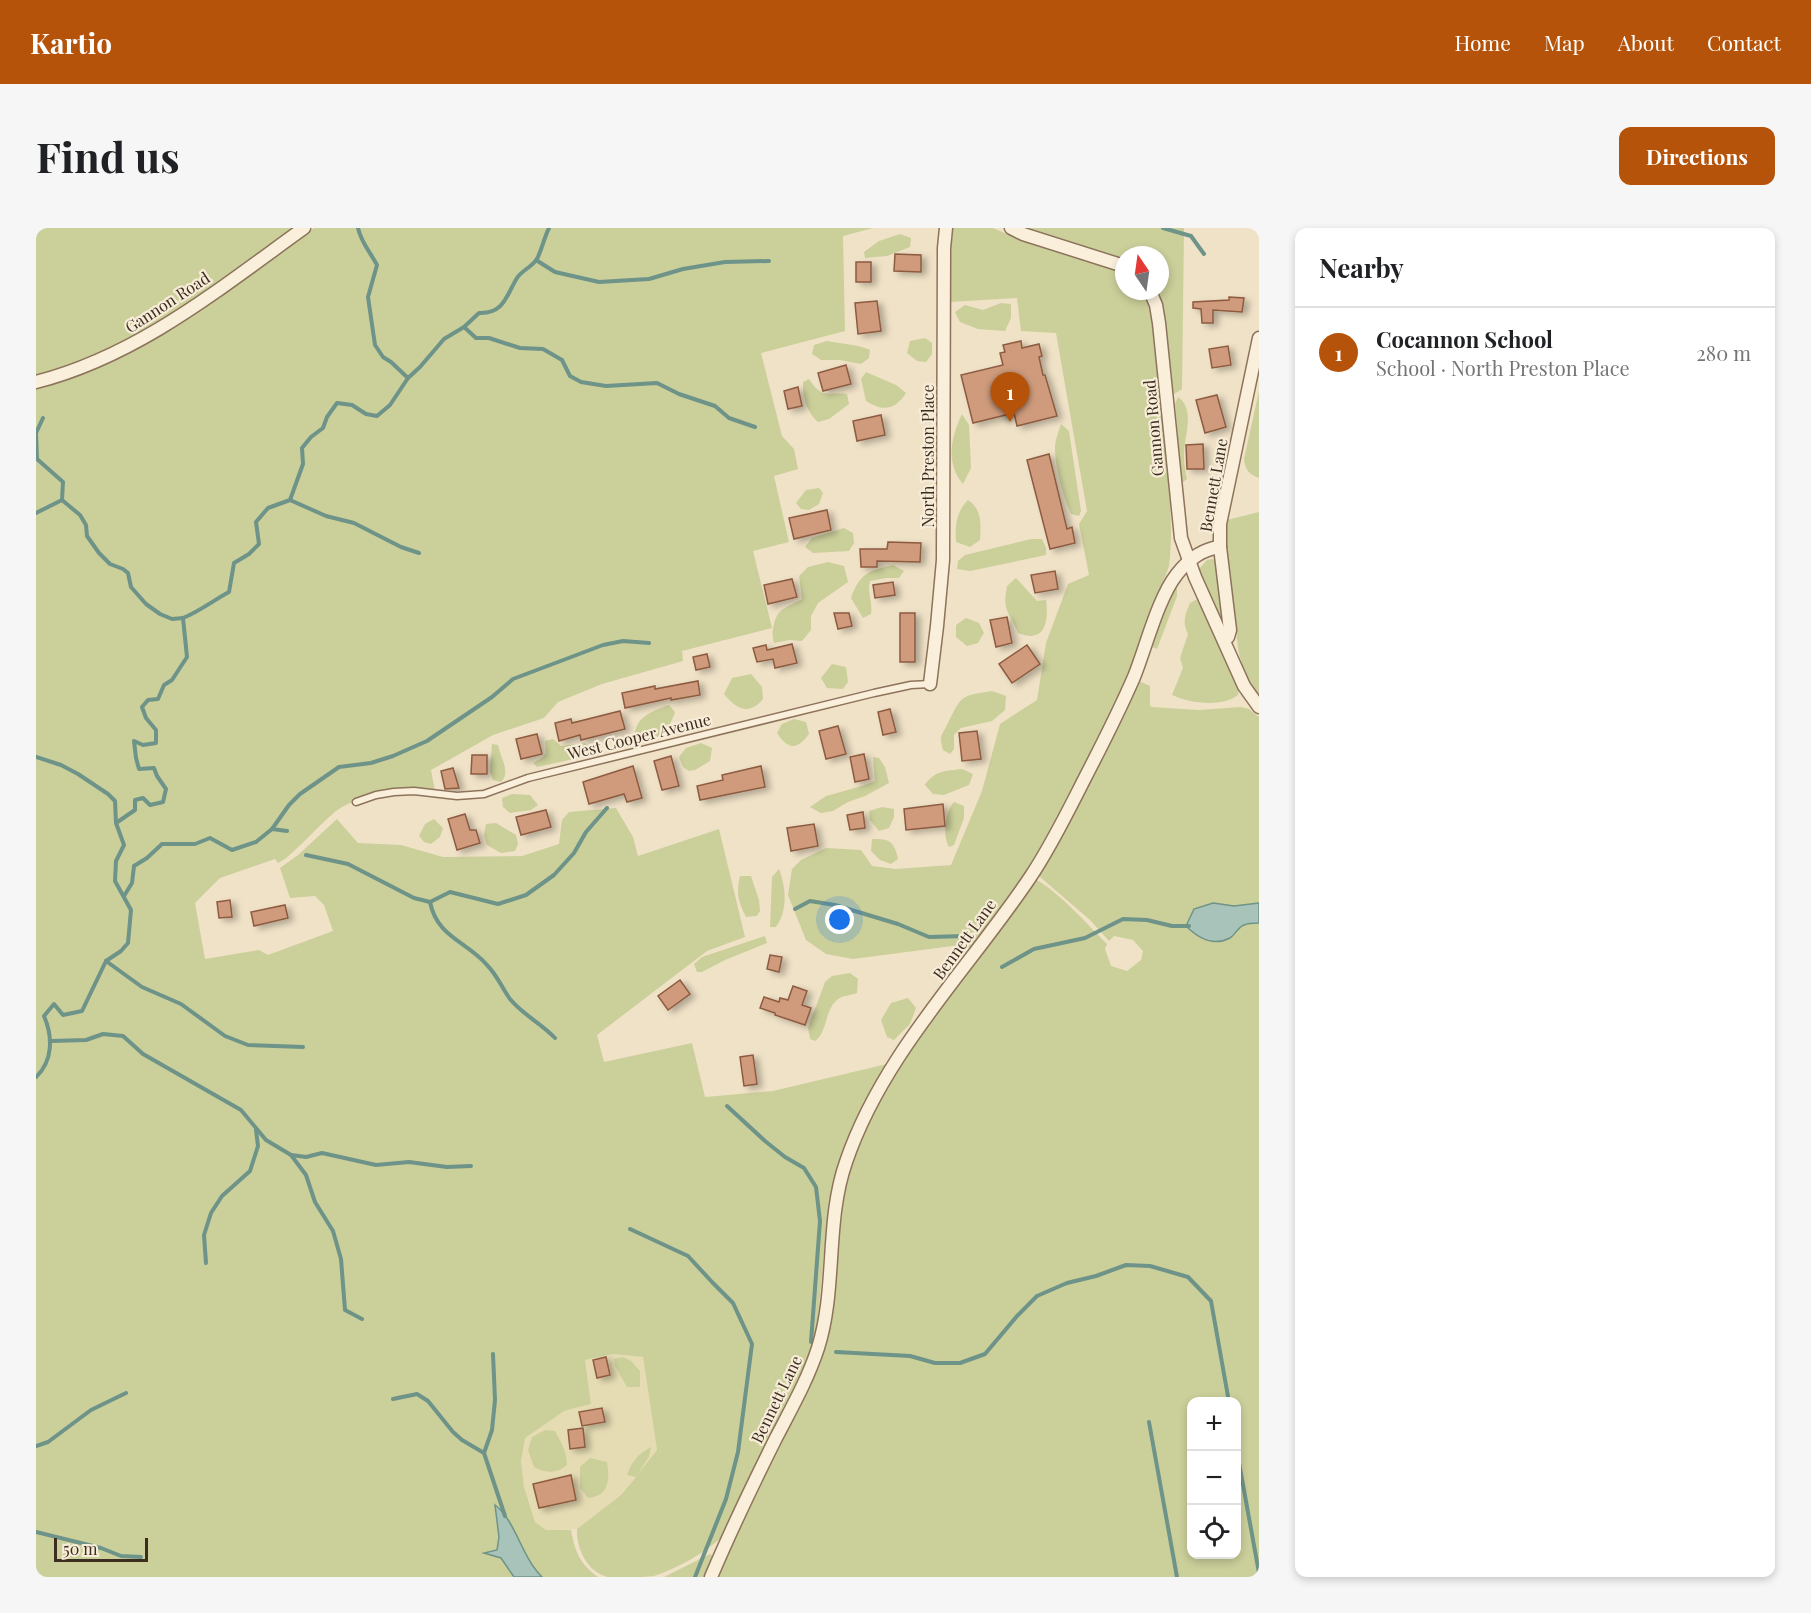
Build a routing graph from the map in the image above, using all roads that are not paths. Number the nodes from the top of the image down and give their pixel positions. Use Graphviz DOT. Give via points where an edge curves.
graph roads {
  1 [pos="304,228"];
  2 [pos="946,228"];
  3 [pos="1011,228"];
  4 [pos="1115,263"];
  5 [pos="1153,300"];
  6 [pos="1259,338"];
  7 [pos="36,382"];
  8 [pos="1220,547"];
  9 [pos="1189,562"];
  10 [pos="1224,640"];
  11 [pos="930,684"];
  12 [pos="1259,707"];
  13 [pos="356,802"];
  14 [pos="711,1577"];
  1 -- 7 [label="street, Gannon Road" via="145,338 87,366"];
  2 -- 11 [label="street, North Preston Place" via="943,560"];
  3 -- 4 [label="street"];
  5 -- 9 [label="street, Gannon Road" via="1159,323 1181,538"];
  6 -- 8 [label="street, Bennett Lane" via="1220,524"];
  8 -- 9 [label="street, Bennett Lane" via="1199,553"];
  8 -- 10 [label="street" via="1230,630"];
  9 -- 10 [label="street, Gannon Road"];
  9 -- 14 [label="street, Bennett Lane" via="1168,587 1103,742 1032,874 893,1066 865,1118 846,1162 836,1202 819,1346"];
  10 -- 12 [label="street" via="1244,686"];
  11 -- 13 [label="lane, West Cooper Avenue" via="874,693 608,758 528,778 484,794 394,792"];
}
